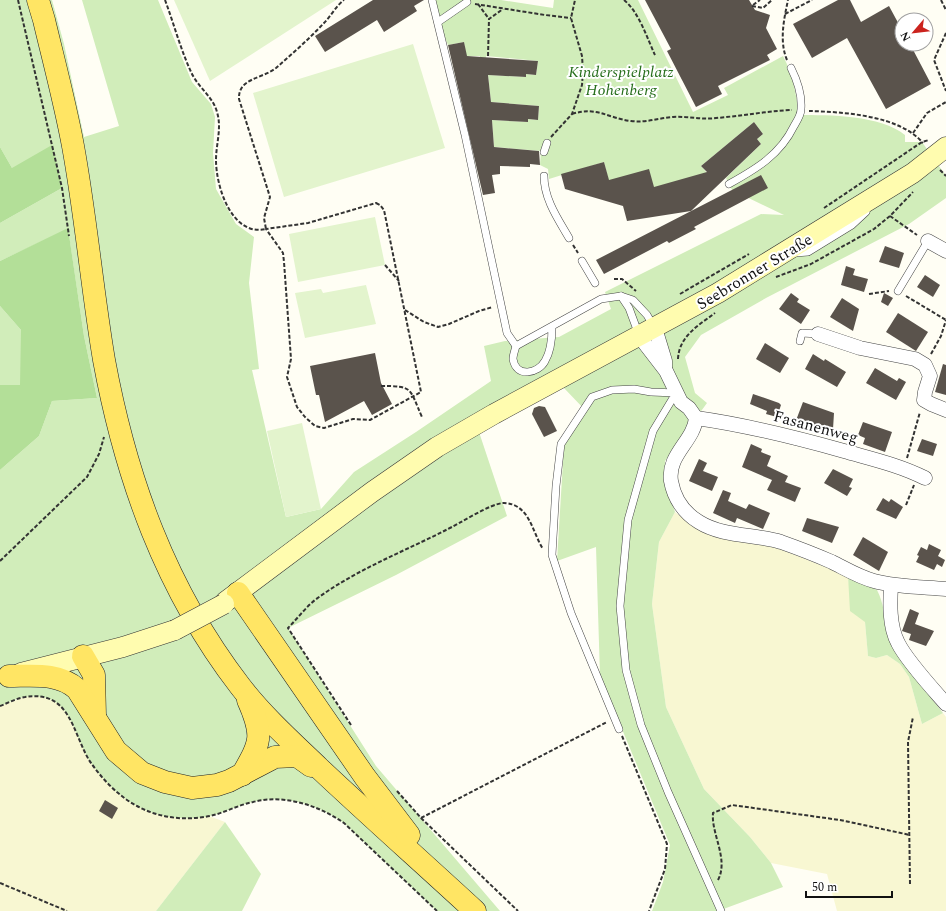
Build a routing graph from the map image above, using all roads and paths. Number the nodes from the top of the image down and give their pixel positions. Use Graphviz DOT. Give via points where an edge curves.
graph roads {
  1 [pos="18,0"];
  2 [pos="38,0"];
  3 [pos="165,0"];
  4 [pos="344,0"];
  5 [pos="432,0"];
  6 [pos="575,0"];
  7 [pos="624,0"];
  8 [pos="760,0"];
  9 [pos="772,0"];
  10 [pos="788,0"];
  11 [pos="812,0"];
  12 [pos="941,0"];
  13 [pos="467,2"];
  14 [pos="478,4"];
  15 [pos="504,8"];
  16 [pos="946,10"];
  17 [pos="785,14"];
  18 [pos="570,18"];
  19 [pos="489,19"];
  20 [pos="438,22"];
  21 [pos="946,33"];
  22 [pos="655,55"];
  23 [pos="488,56"];
  24 [pos="791,68"];
  25 [pos="946,91"];
  26 [pos="946,102"];
  27 [pos="802,110"];
  28 [pos="572,114"];
  29 [pos="913,133"];
  30 [pos="547,143"];
  31 [pos="544,152"];
  32 [pos="936,155"];
  33 [pos="544,176"];
  34 [pos="729,184"];
  35 [pos="918,187"];
  36 [pos="818,212"];
  37 [pos="890,216"];
  38 [pos="266,229"];
  39 [pos="69,236"];
  40 [pos="569,238"];
  41 [pos="928,242"];
  42 [pos="754,251"];
  43 [pos="946,251"];
  44 [pos="582,261"];
  45 [pos="385,265"];
  46 [pos="614,279"];
  47 [pos="771,280"];
  48 [pos="399,281"];
  49 [pos="595,283"];
  50 [pos="898,291"];
  51 [pos="869,294"];
  52 [pos="679,295"];
  53 [pos="621,296"];
  54 [pos="641,297"];
  55 [pos="501,306"];
  56 [pos="405,310"];
  57 [pos="720,310"];
  58 [pos="946,320"];
  59 [pos="552,327"];
  60 [pos="647,332"];
  61 [pos="818,334"];
  62 [pos="800,341"];
  63 [pos="516,346"];
  64 [pos="925,365"];
  65 [pos="666,371"];
  66 [pos="381,386"];
  67 [pos="676,393"];
  68 [pos="413,397"];
  69 [pos="924,400"];
  70 [pos="946,410"];
  71 [pos="422,417"];
  72 [pos="696,418"];
  73 [pos="104,436"];
  74 [pos="904,468"];
  75 [pos="921,476"];
  76 [pos="906,505"];
  77 [pos="0,561"];
  78 [pos="557,569"];
  79 [pos="891,585"];
  80 [pos="946,589"];
  81 [pos="231,598"];
  82 [pos="83,656"];
  83 [pos="4,677"];
  84 [pos="242,689"];
  85 [pos="946,704"];
  86 [pos="90,709"];
  87 [pos="913,717"];
  88 [pos="615,718"];
  89 [pos="351,726"];
  90 [pos="619,729"];
  91 [pos="282,732"];
  92 [pos="275,757"];
  93 [pos="242,775"];
  94 [pos="334,781"];
  95 [pos="396,789"];
  96 [pos="421,818"];
  97 [pos="910,835"];
  98 [pos="0,883"];
  99 [pos="910,884"];
  100 [pos="712,890"];
  101 [pos="67,911"];
  102 [pos="476,911"];
  103 [pos="518,911"];
  104 [pos="649,911"];
  105 [pos="721,911"];
  1 -- 39 [label="path" via="62,188"];
  2 -- 84 [label="main road" via="73,146 104,360 135,486 154,538 173,579 204,634"];
  3 -- 38 [label="path" via="192,74 217,111 219,127 216,161 228,209 248,229"];
  4 -- 38 [label="path" via="325,22 275,68 241,86 239,99 270,196 264,218"];
  5 -- 20 [label="lane"];
  6 -- 18 [label="path"];
  7 -- 22 [label="path" via="645,32"];
  8 -- 9 [label="path" via="752,6 763,8"];
  10 -- 17 [label="path"];
  11 -- 17 [label="path"];
  12 -- 16 [label="path"];
  13 -- 14 [label="path"];
  13 -- 20 [label="lane"];
  14 -- 15 [label="path"];
  14 -- 19 [label="path"];
  15 -- 18 [label="path"];
  15 -- 19 [label="path"];
  17 -- 24 [label="path" via="782,28 785,55"];
  18 -- 28 [label="path" via="582,56 583,70 578,101"];
  19 -- 23 [label="path"];
  20 -- 55 [label="lane" via="467,143"];
  21 -- 25 [label="path" via="934,60"];
  24 -- 27 [label="lane" via="796,79"];
  26 -- 29 [label="path" via="927,113"];
  27 -- 28 [label="path" via="769,111 711,119 672,117 645,122 620,119 590,110"];
  27 -- 29 [label="path" via="863,116 890,123"];
  27 -- 34 [label="lane" via="778,151 764,163"];
  28 -- 30 [label="path"];
  29 -- 32 [label="path"];
  30 -- 31 [label="lane"];
  32 -- 36 [label="path"];
  32 -- 60 [label="street, Seebronner Straße" via="783,254"];
  33 -- 40 [label="lane" via="544,188 553,211"];
  35 -- 37 [label="path"];
  37 -- 41 [label="path"];
  37 -- 47 [label="path" via="874,229 811,264"];
  38 -- 48 [label="path" via="308,223 376,203 384,210"];
  38 -- 68 [label="path" via="283,253 291,359 287,378 297,407 305,417 315,426 324,428 354,418 370,420"];
  40 -- 44 [label="path"];
  41 -- 43 [label="street"];
  41 -- 50 [label="lane"];
  42 -- 52 [label="path"];
  44 -- 49 [label="lane"];
  45 -- 48 [label="path"];
  46 -- 54 [label="path" via="622,279 632,285"];
  48 -- 56 [label="path"];
  50 -- 51 [label="path"];
  50 -- 58 [label="path"];
  53 -- 59 [label="lane" via="601,299"];
  53 -- 60 [label="lane"];
  53 -- 60 [label="lane" via="634,300 647,315"];
  55 -- 56 [label="path" via="479,311 438,327"];
  55 -- 63 [label="lane" via="507,333"];
  56 -- 68 [label="path" via="421,385 421,392"];
  57 -- 65 [label="path" via="692,329 683,341 678,355 678,367"];
  58 -- 64 [label="path"];
  59 -- 63 [label="lane"];
  59 -- 63 [label="lane" via="549,352 537,370 529,373 516,367 513,358"];
  60 -- 65 [label="street" via="665,361"];
  60 -- 81 [label="street, Seebronner Straße" via="437,447 372,492"];
  61 -- 62 [label="lane" via="802,333"];
  61 -- 64 [label="street" via="860,348 915,359"];
  64 -- 69 [label="street" via="930,376"];
  65 -- 67 [label="street"];
  66 -- 68 [label="path" via="403,386"];
  67 -- 72 [label="street"];
  67 -- 78 [label="lane" via="634,389 612,390 592,397 560,444 552,555"];
  67 -- 100 [label="lane" via="654,432 628,520 620,606 626,670 641,725"];
  68 -- 71 [label="path"];
  69 -- 70 [label="street"];
  69 -- 74 [label="path"];
  72 -- 74 [label="street, Fasanenweg" via="744,425"];
  72 -- 79 [label="street" via="695,428 672,466 671,480 677,499 686,513 700,523 721,531 781,542 872,580"];
  73 -- 77 [label="path" via="99,454 87,477"];
  74 -- 75 [label="street, Fasanenweg"];
  75 -- 76 [label="path"];
  78 -- 88 [label="lane" via="571,613"];
  78 -- 89 [label="path" via="540,544 530,519 522,509 504,503 370,566 315,600 288,628"];
  79 -- 80 [label="street"];
  79 -- 85 [label="street" via="892,626 898,643"];
  81 -- 82 [label="street, Seebronner Straße, bridge" via="175,630 123,647"];
  81 -- 102 [label="main road" via="389,810"];
  82 -- 83 [label="street, Seebronner Straße"];
  82 -- 86 [label="main road" via="94,675"];
  83 -- 86 [label="main road" via="57,678 71,683"];
  84 -- 91 [label="main road"];
  84 -- 93 [label="main road" via="257,722 258,739 256,750"];
  86 -- 93 [label="main road" via="116,751 142,773 155,779 182,786 202,787 229,782"];
  87 -- 97 [label="path" via="908,742"];
  88 -- 90 [label="lane"];
  88 -- 96 [label="path"];
  90 -- 104 [label="path" via="667,844 665,869"];
  91 -- 92 [label="main road" via="282,746"];
  91 -- 94 [label="main road"];
  92 -- 93 [label="main road"];
  92 -- 94 [label="main road" via="296,756"];
  94 -- 102 [label="main road"];
  95 -- 96 [label="path"];
  96 -- 103 [label="path"];
  97 -- 99 [label="path"];
  97 -- 100 [label="path" via="840,820 732,805 713,813 712,821 720,849 721,874"];
  98 -- 101 [label="path"];
  100 -- 105 [label="lane"];
}
